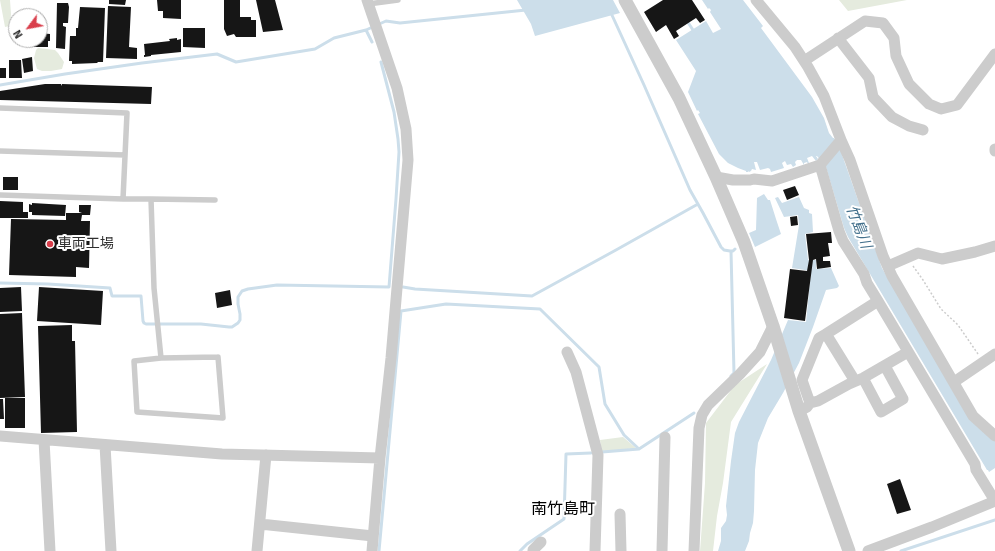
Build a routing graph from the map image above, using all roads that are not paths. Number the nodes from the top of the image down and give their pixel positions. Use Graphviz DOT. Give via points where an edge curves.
graph roads {
  1 [pos="398,0"];
  2 [pos="625,0"];
  3 [pos="756,0"];
  4 [pos="383,1"];
  5 [pos="367,2"];
  6 [pos="838,38"];
  7 [pos="995,54"];
  8 [pos="804,61"];
  9 [pos="0,108"];
  10 [pos="923,130"];
  11 [pos="840,141"];
  12 [pos="0,151"];
  13 [pos="125,154"];
  14 [pos="822,163"];
  15 [pos="716,177"];
  16 [pos="0,195"];
  17 [pos="123,199"];
  18 [pos="151,199"];
  19 [pos="215,200"];
  20 [pos="995,246"];
  21 [pos="888,266"];
  22 [pos="878,301"];
  23 [pos="774,329"];
  24 [pos="826,334"];
  25 [pos="567,352"];
  26 [pos="908,352"];
  27 [pos="995,354"];
  28 [pos="161,358"];
  29 [pos="885,366"];
  30 [pos="859,380"];
  31 [pos="954,382"];
  32 [pos="810,403"];
  33 [pos="799,411"];
  34 [pos="0,436"];
  35 [pos="995,436"];
  36 [pos="664,437"];
  37 [pos="44,440"];
  38 [pos="105,445"];
  39 [pos="266,455"];
  40 [pos="380,458"];
  41 [pos="620,514"];
  42 [pos="260,524"];
  43 [pos="373,536"];
  44 [pos="541,542"];
  45 [pos="50,551"];
  46 [pos="111,551"];
  47 [pos="257,551"];
  48 [pos="372,551"];
  49 [pos="533,551"];
  50 [pos="595,551"];
  51 [pos="620,551"];
  52 [pos="662,551"];
  53 [pos="694,551"];
  54 [pos="849,551"];
  55 [pos="868,551"];
  1 -- 4 [label="lane"];
  2 -- 15 [label="street" via="679,98"];
  3 -- 8 [label="street"];
  4 -- 5 [label="lane"];
  5 -- 40 [label="street" via="397,88 406,129 408,160"];
  6 -- 7 [label="street" via="865,21 883,23 894,38 896,56 909,84 929,104 941,109 957,105"];
  6 -- 8 [label="street"];
  6 -- 10 [label="street" via="869,78 873,96 892,116 909,126"];
  8 -- 11 [label="street" via="824,96"];
  9 -- 13 [label="lane" via="127,113"];
  11 -- 14 [label="street"];
  11 -- 21 [label="street" via="850,160"];
  12 -- 13 [label="lane"];
  13 -- 17 [label="lane"];
  14 -- 15 [label="street" via="772,181"];
  14 -- 22 [label="street" via="841,236"];
  15 -- 23 [label="street" via="744,242"];
  16 -- 17 [label="lane"];
  17 -- 18 [label="lane"];
  18 -- 19 [label="lane"];
  18 -- 28 [label="lane" via="154,288"];
  20 -- 21 [label="street" via="942,259 918,253"];
  21 -- 31 [label="street"];
  22 -- 24 [label="street"];
  22 -- 26 [label="street"];
  23 -- 33 [label="street"];
  23 -- 53 [label="street" via="760,352 708,405 702,415 699,428"];
  24 -- 30 [label="street"];
  24 -- 32 [label="street" via="820,338 802,380"];
  25 -- 50 [label="street" via="576,372 598,455"];
  26 -- 29 [label="street"];
  26 -- 55 [label="street" via="995,501"];
  27 -- 31 [label="street"];
  28 -- 28 [label="lane" via="134,361 137,412 223,418 218,357"];
  29 -- 30 [label="street"];
  29 -- 30 [label="street" via="903,399 881,412"];
  30 -- 32 [label="street"];
  31 -- 35 [label="street" via="973,416"];
  32 -- 33 [label="street"];
  33 -- 54 [label="street"];
  34 -- 37 [label="street"];
  36 -- 52 [label="street"];
  37 -- 38 [label="street"];
  37 -- 45 [label="street"];
  38 -- 39 [label="street"];
  38 -- 46 [label="street"];
  39 -- 40 [label="street"];
  39 -- 42 [label="street"];
  40 -- 43 [label="street"];
  41 -- 51 [label="street"];
  42 -- 43 [label="street"];
  42 -- 47 [label="street"];
  43 -- 48 [label="street"];
  44 -- 49 [label="street"];
}
